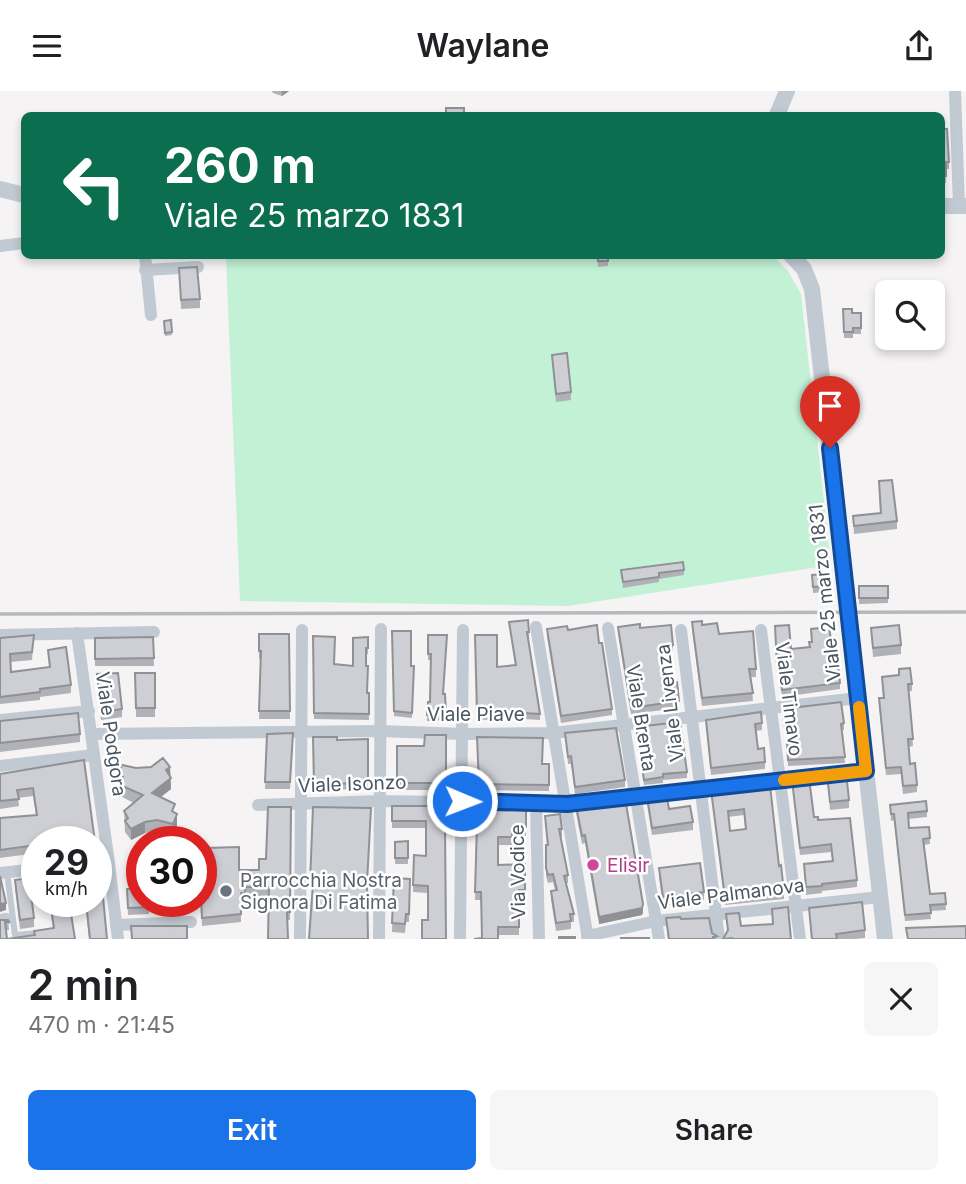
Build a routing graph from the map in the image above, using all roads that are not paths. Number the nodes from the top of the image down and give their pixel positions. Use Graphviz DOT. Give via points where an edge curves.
graph roads {
  1 [pos="788,91"];
  2 [pos="955,91"];
  3 [pos="778,112"];
  4 [pos="0,189"];
  5 [pos="21,194"];
  6 [pos="962,206"];
  7 [pos="21,245"];
  8 [pos="0,246"];
  9 [pos="145,259"];
  10 [pos="795,259"];
  11 [pos="198,267"];
  12 [pos="145,269"];
  13 [pos="151,315"];
  14 [pos="536,627"];
  15 [pos="608,628"];
  16 [pos="381,629"];
  17 [pos="302,630"];
  18 [pos="463,630"];
  19 [pos="681,630"];
  20 [pos="761,630"];
  21 [pos="154,632"];
  22 [pos="77,633"];
  23 [pos="0,635"];
  24 [pos="858,698"];
  25 [pos="771,707"];
  26 [pos="89,711"];
  27 [pos="691,716"];
  28 [pos="0,720"];
  29 [pos="622,724"];
  30 [pos="380,731"];
  31 [pos="302,732"];
  32 [pos="553,733"];
  33 [pos="92,734"];
  34 [pos="464,734"];
  35 [pos="94,755"];
  36 [pos="0,766"];
  37 [pos="866,771"];
  38 [pos="780,780"];
  39 [pos="699,787"];
  40 [pos="634,796"];
  41 [pos="380,801"];
  42 [pos="462,801"];
  43 [pos="536,803"];
  44 [pos="567,804"];
  45 [pos="258,805"];
  46 [pos="300,805"];
  47 [pos="100,826"];
  48 [pos="21,871"];
  49 [pos="3,873"];
  50 [pos="880,897"];
  51 [pos="796,905"];
  52 [pos="112,906"];
  53 [pos="716,914"];
  54 [pos="656,921"];
  55 [pos="191,922"];
  56 [pos="116,925"];
  57 [pos="39,933"];
  58 [pos="884,937"];
  59 [pos="588,938"];
  60 [pos="118,939"];
  61 [pos="300,939"];
  62 [pos="379,939"];
  63 [pos="460,939"];
  64 [pos="539,939"];
  65 [pos="659,939"];
  66 [pos="719,939"];
  67 [pos="800,939"];
  1 -- 3 [label="street"];
  2 -- 6 [label="street"];
  4 -- 5 [label="street"];
  7 -- 8 [label="street"];
  9 -- 12 [label="street"];
  10 -- 24 [label="street, Viale 25 marzo 1831" via="813,289"];
  11 -- 12 [label="street"];
  12 -- 13 [label="street"];
  14 -- 32 [label="street"];
  15 -- 29 [label="street, Viale Brenta"];
  16 -- 30 [label="street"];
  17 -- 31 [label="street"];
  18 -- 34 [label="street"];
  19 -- 27 [label="street, Viale Livenza"];
  20 -- 25 [label="street, Viale Timavo"];
  21 -- 22 [label="street"];
  22 -- 23 [label="street"];
  22 -- 26 [label="street, Viale Podgora"];
  24 -- 25 [label="street, Viale Piave"];
  24 -- 37 [label="street, Viale 25 marzo 1831"];
  25 -- 27 [label="street, Viale Piave"];
  25 -- 38 [label="street, Viale Timavo"];
  26 -- 28 [label="street"];
  26 -- 33 [label="street, Viale Podgora"];
  27 -- 29 [label="street, Viale Piave"];
  27 -- 39 [label="street, Viale Livenza"];
  29 -- 32 [label="street, Viale Piave"];
  29 -- 40 [label="street, Viale Brenta"];
  30 -- 31 [label="street, Viale Piave"];
  30 -- 34 [label="street, Viale Piave"];
  30 -- 41 [label="street"];
  31 -- 33 [label="street, Viale Piave"];
  31 -- 46 [label="street"];
  32 -- 34 [label="street, Viale Piave"];
  32 -- 44 [label="street"];
  33 -- 35 [label="street, Viale Podgora"];
  34 -- 42 [label="street"];
  35 -- 36 [label="street"];
  35 -- 47 [label="street, Viale Podgora"];
  37 -- 38 [label="street, Viale Isonzo"];
  37 -- 50 [label="street, Viale 25 marzo 1831"];
  38 -- 39 [label="street, Viale Isonzo"];
  38 -- 51 [label="street, Viale Timavo"];
  39 -- 40 [label="street, Viale Isonzo"];
  39 -- 53 [label="street, Viale Livenza"];
  40 -- 44 [label="street, Viale Isonzo"];
  40 -- 54 [label="street, Viale Brenta"];
  41 -- 42 [label="street, Viale Isonzo"];
  41 -- 46 [label="street, Viale Isonzo"];
  41 -- 62 [label="street"];
  42 -- 43 [label="street, Viale Isonzo"];
  42 -- 63 [label="street"];
  43 -- 44 [label="street, Viale Isonzo"];
  43 -- 64 [label="street, Via Vodice"];
  44 -- 59 [label="street"];
  45 -- 46 [label="street, Viale Isonzo"];
  46 -- 61 [label="street"];
  48 -- 49 [label="street"];
  49 -- 57 [label="lane" via="15,935"];
  50 -- 51 [label="street, Viale Palmanova"];
  50 -- 58 [label="street, Viale 25 marzo 1831"];
  51 -- 53 [label="street, Viale Palmanova"];
  51 -- 67 [label="street, Viale Timavo"];
  52 -- 56 [label="street, Viale Podgora"];
  53 -- 54 [label="street, Viale Palmanova"];
  53 -- 66 [label="street, Viale Livenza"];
  54 -- 59 [label="street, Viale Palmanova"];
  54 -- 65 [label="street, Viale Brenta"];
  55 -- 56 [label="street"];
  56 -- 60 [label="street, Viale Podgora"];
}
